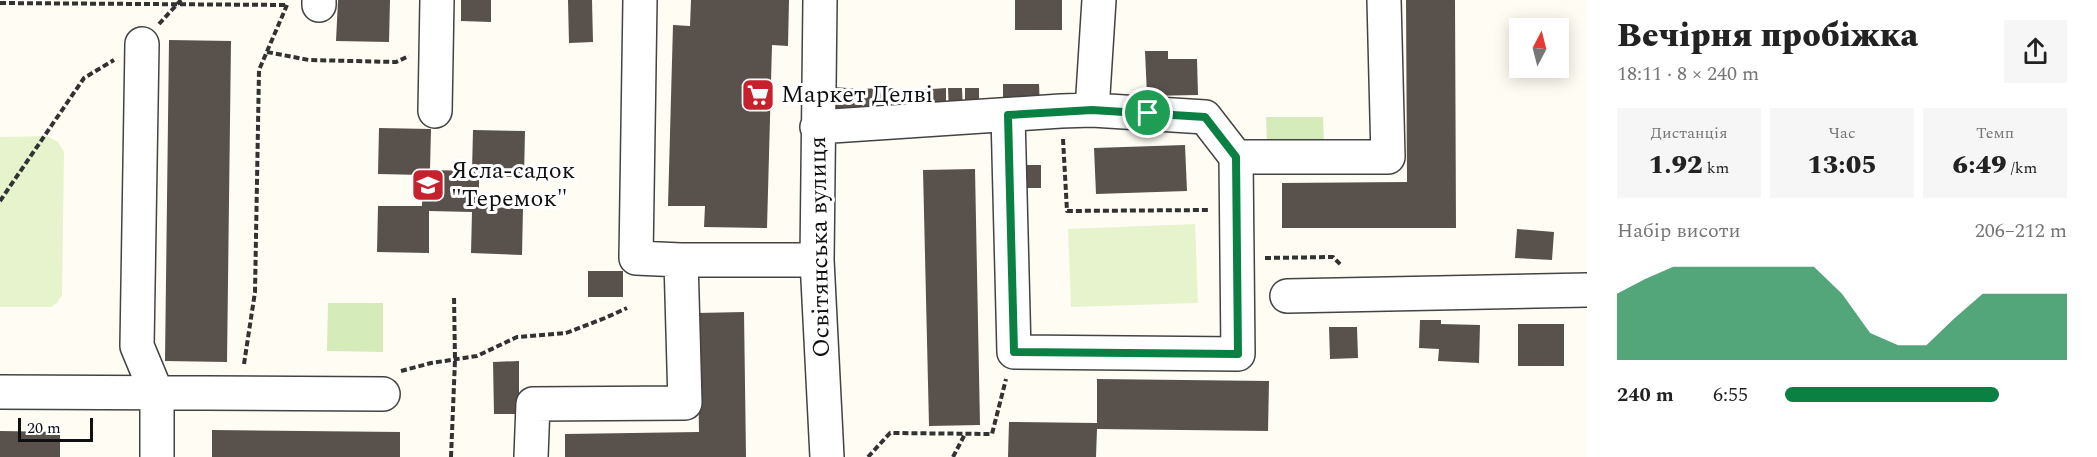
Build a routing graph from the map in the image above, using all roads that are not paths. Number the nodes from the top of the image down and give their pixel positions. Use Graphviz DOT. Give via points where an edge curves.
graph roads {
  1 [pos="437,0"];
  2 [pos="640,0"];
  3 [pos="820,0"];
  4 [pos="1099,0"];
  5 [pos="1384,0"];
  6 [pos="142,44"];
  7 [pos="435,111"];
  8 [pos="1077,111"];
  9 [pos="1008,115"];
  10 [pos="818,127"];
  11 [pos="1236,157"];
  12 [pos="681,260"];
  13 [pos="817,260"];
  14 [pos="1587,290"];
  15 [pos="1287,296"];
  16 [pos="388,384"];
  17 [pos="0,392"];
  18 [pos="157,394"];
  19 [pos="522,453"];
  20 [pos="157,457"];
  21 [pos="827,457"];
  1 -- 7 [label="street"];
  2 -- 12 [label="street" via="636,258"];
  3 -- 10 [label="street, Освітянська вулиця"];
  4 -- 8 [label="street"];
  5 -- 11 [label="street" via="1388,157"];
  6 -- 18 [label="street" via="137,346"];
  8 -- 9 [label="street"];
  8 -- 11 [label="street" via="1205,117"];
  9 -- 10 [label="street"];
  9 -- 11 [label="street" via="1014,352 1238,354"];
  10 -- 13 [label="street, Освітянська вулиця"];
  12 -- 13 [label="street"];
  12 -- 19 [label="street" via="686,403 533,404"];
  13 -- 21 [label="street, Освітянська вулиця"];
  14 -- 15 [label="street"];
  16 -- 18 [label="street" via="240,394"];
  17 -- 18 [label="street"];
  18 -- 20 [label="street"];
}
